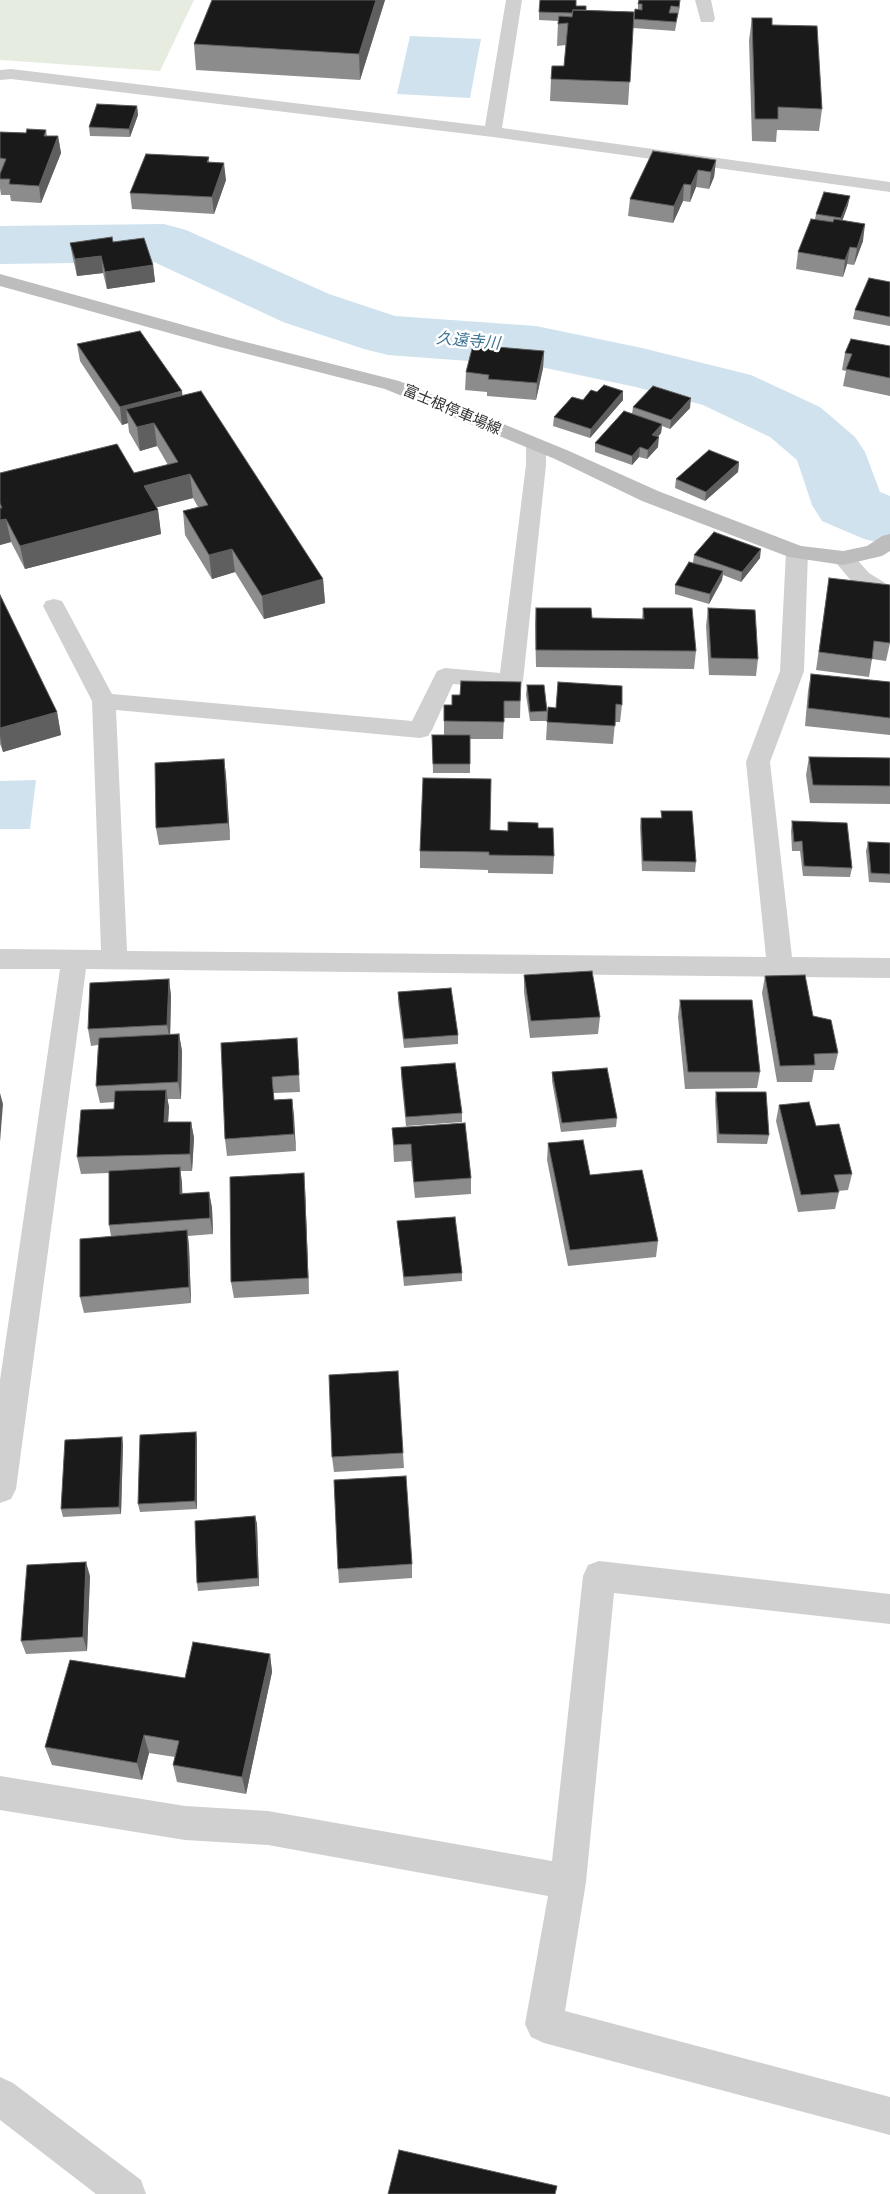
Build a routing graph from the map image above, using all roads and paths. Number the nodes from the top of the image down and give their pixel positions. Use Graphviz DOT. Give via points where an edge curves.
graph roads {
  1 [pos="514,0"];
  2 [pos="703,0"];
  3 [pos="707,19"];
  4 [pos="0,75"];
  5 [pos="493,132"];
  6 [pos="890,186"];
  7 [pos="0,280"];
  8 [pos="536,446"];
  9 [pos="882,546"];
  10 [pos="797,552"];
  11 [pos="843,558"];
  12 [pos="890,596"];
  13 [pos="54,606"];
  14 [pos="104,701"];
  15 [pos="0,959"];
  16 [pos="114,960"];
  17 [pos="74,961"];
  18 [pos="780,967"];
  19 [pos="890,968"];
  20 [pos="0,1489"];
  21 [pos="890,1609"];
  22 [pos="0,1793"];
  23 [pos="568,1882"];
  24 [pos="0,2096"];
  25 [pos="890,2116"];
  26 [pos="127,2194"];
  1 -- 5 [label="street"];
  2 -- 3 [label="street"];
  4 -- 5 [label="street"];
  5 -- 6 [label="street"];
  7 -- 8 [label="main road, 富士根停車場線" via="392,385"];
  8 -- 10 [label="main road, 富士根停車場線" via="650,496"];
  8 -- 14 [label="street" via="511,681 445,676 420,730"];
  9 -- 11 [label="main road, 富士根停車場線"];
  10 -- 11 [label="main road, 富士根停車場線"];
  10 -- 18 [label="street" via="792,671 758,762"];
  11 -- 12 [label="street" via="861,578"];
  13 -- 14 [label="street"];
  14 -- 16 [label="street"];
  15 -- 17 [label="street"];
  16 -- 17 [label="street"];
  16 -- 18 [label="street"];
  17 -- 20 [label="street"];
  18 -- 19 [label="street"];
  21 -- 23 [label="street" via="599,1576"];
  22 -- 23 [label="street" via="185,1823 268,1828"];
  23 -- 25 [label="street" via="544,2024"];
  24 -- 26 [label="street"];
}
